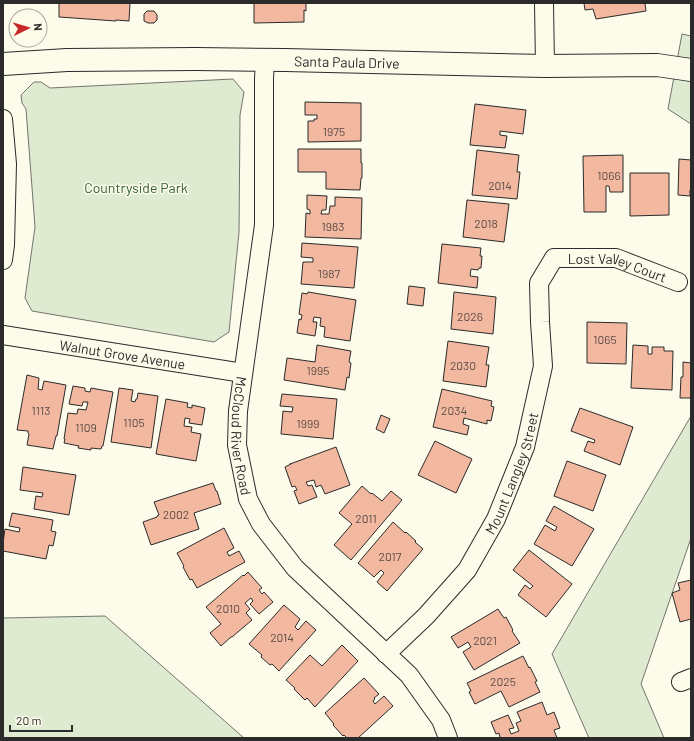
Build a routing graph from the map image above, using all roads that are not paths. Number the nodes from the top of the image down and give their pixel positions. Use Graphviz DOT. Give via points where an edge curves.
graph roads {
  1 [pos="544,3"];
  2 [pos="265,60"];
  3 [pos="3,64"];
  4 [pos="545,66"];
  5 [pos="691,70"];
  6 [pos="3,119"];
  7 [pos="554,258"];
  8 [pos="3,260"];
  9 [pos="678,282"];
  10 [pos="3,335"];
  11 [pos="243,373"];
  12 [pos="386,654"];
  13 [pos="448,738"];
  1 -- 4 [label="street"];
  2 -- 3 [label="street, Santa Paula Drive" via="67,60"];
  2 -- 4 [label="street, Santa Paula Drive"];
  2 -- 11 [label="street, McCloud River Road" via="264,225"];
  4 -- 5 [label="street, Santa Paula Drive" via="658,65"];
  6 -- 8 [label="street" via="7,164"];
  7 -- 9 [label="street, Lost Valley Court" via="616,258"];
  7 -- 12 [label="street, Mount Langley Street" via="539,283 543,366 525,447 496,519 467,570 426,616"];
  10 -- 11 [label="street, Walnut Grove Avenue"];
  11 -- 12 [label="street, McCloud River Road" via="237,445 248,499 261,524 295,568"];
  12 -- 13 [label="street, McCloud River Road" via="409,675 441,720"];
}
